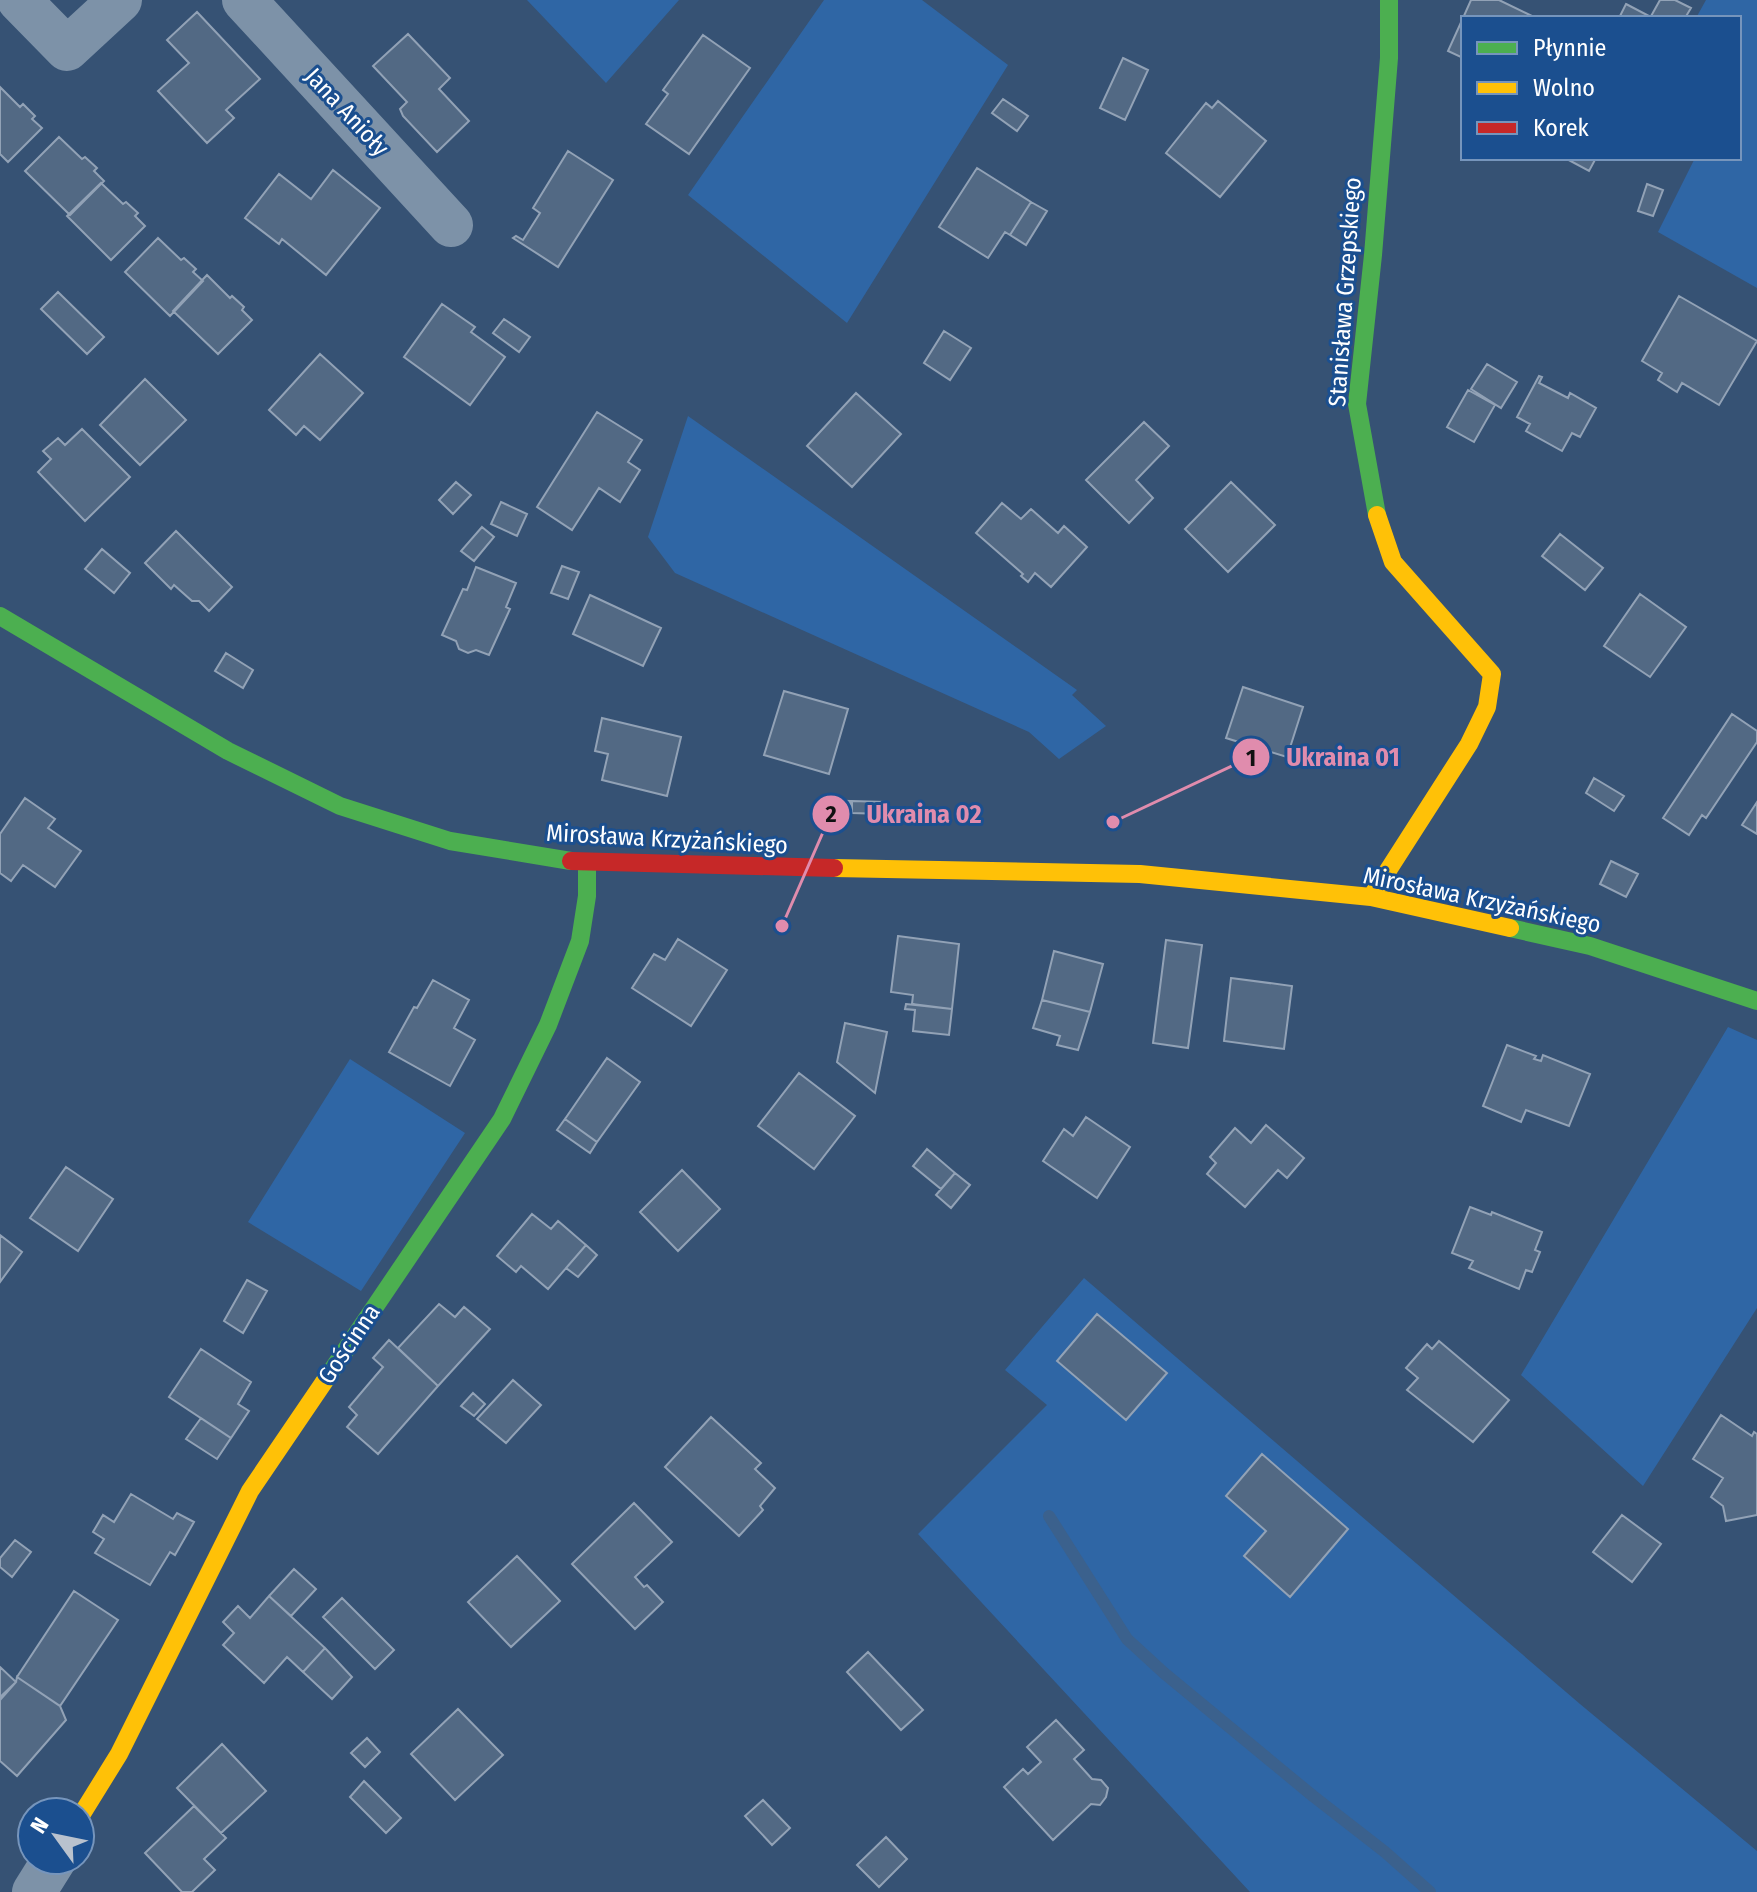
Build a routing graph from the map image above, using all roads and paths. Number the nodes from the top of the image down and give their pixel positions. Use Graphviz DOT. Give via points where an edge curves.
graph roads {
  1 [pos="19,0"];
  2 [pos="120,0"];
  3 [pos="244,0"];
  4 [pos="1389,0"];
  5 [pos="451,225"];
  6 [pos="0,616"];
  7 [pos="587,863"];
  8 [pos="1371,897"];
  9 [pos="1757,1001"];
  10 [pos="93,1796"];
  1 -- 2 [label="street" via="67,49"];
  3 -- 5 [label="street, Jana Anioły"];
  4 -- 8 [label="street, Stanisława Grzepskiego" via="1389,58 1357,404 1374,508 1393,562 1492,674 1487,707 1469,744"];
  6 -- 7 [label="street, Mirosława Krzyżańskiego" via="302,789 450,841"];
  7 -- 8 [label="street, Mirosława Krzyżańskiego" via="1140,874"];
  7 -- 10 [label="street, Gościnna" via="580,941 548,1025 502,1119 250,1491"];
  8 -- 9 [label="street, Mirosława Krzyżańskiego" via="1590,946"];
}
